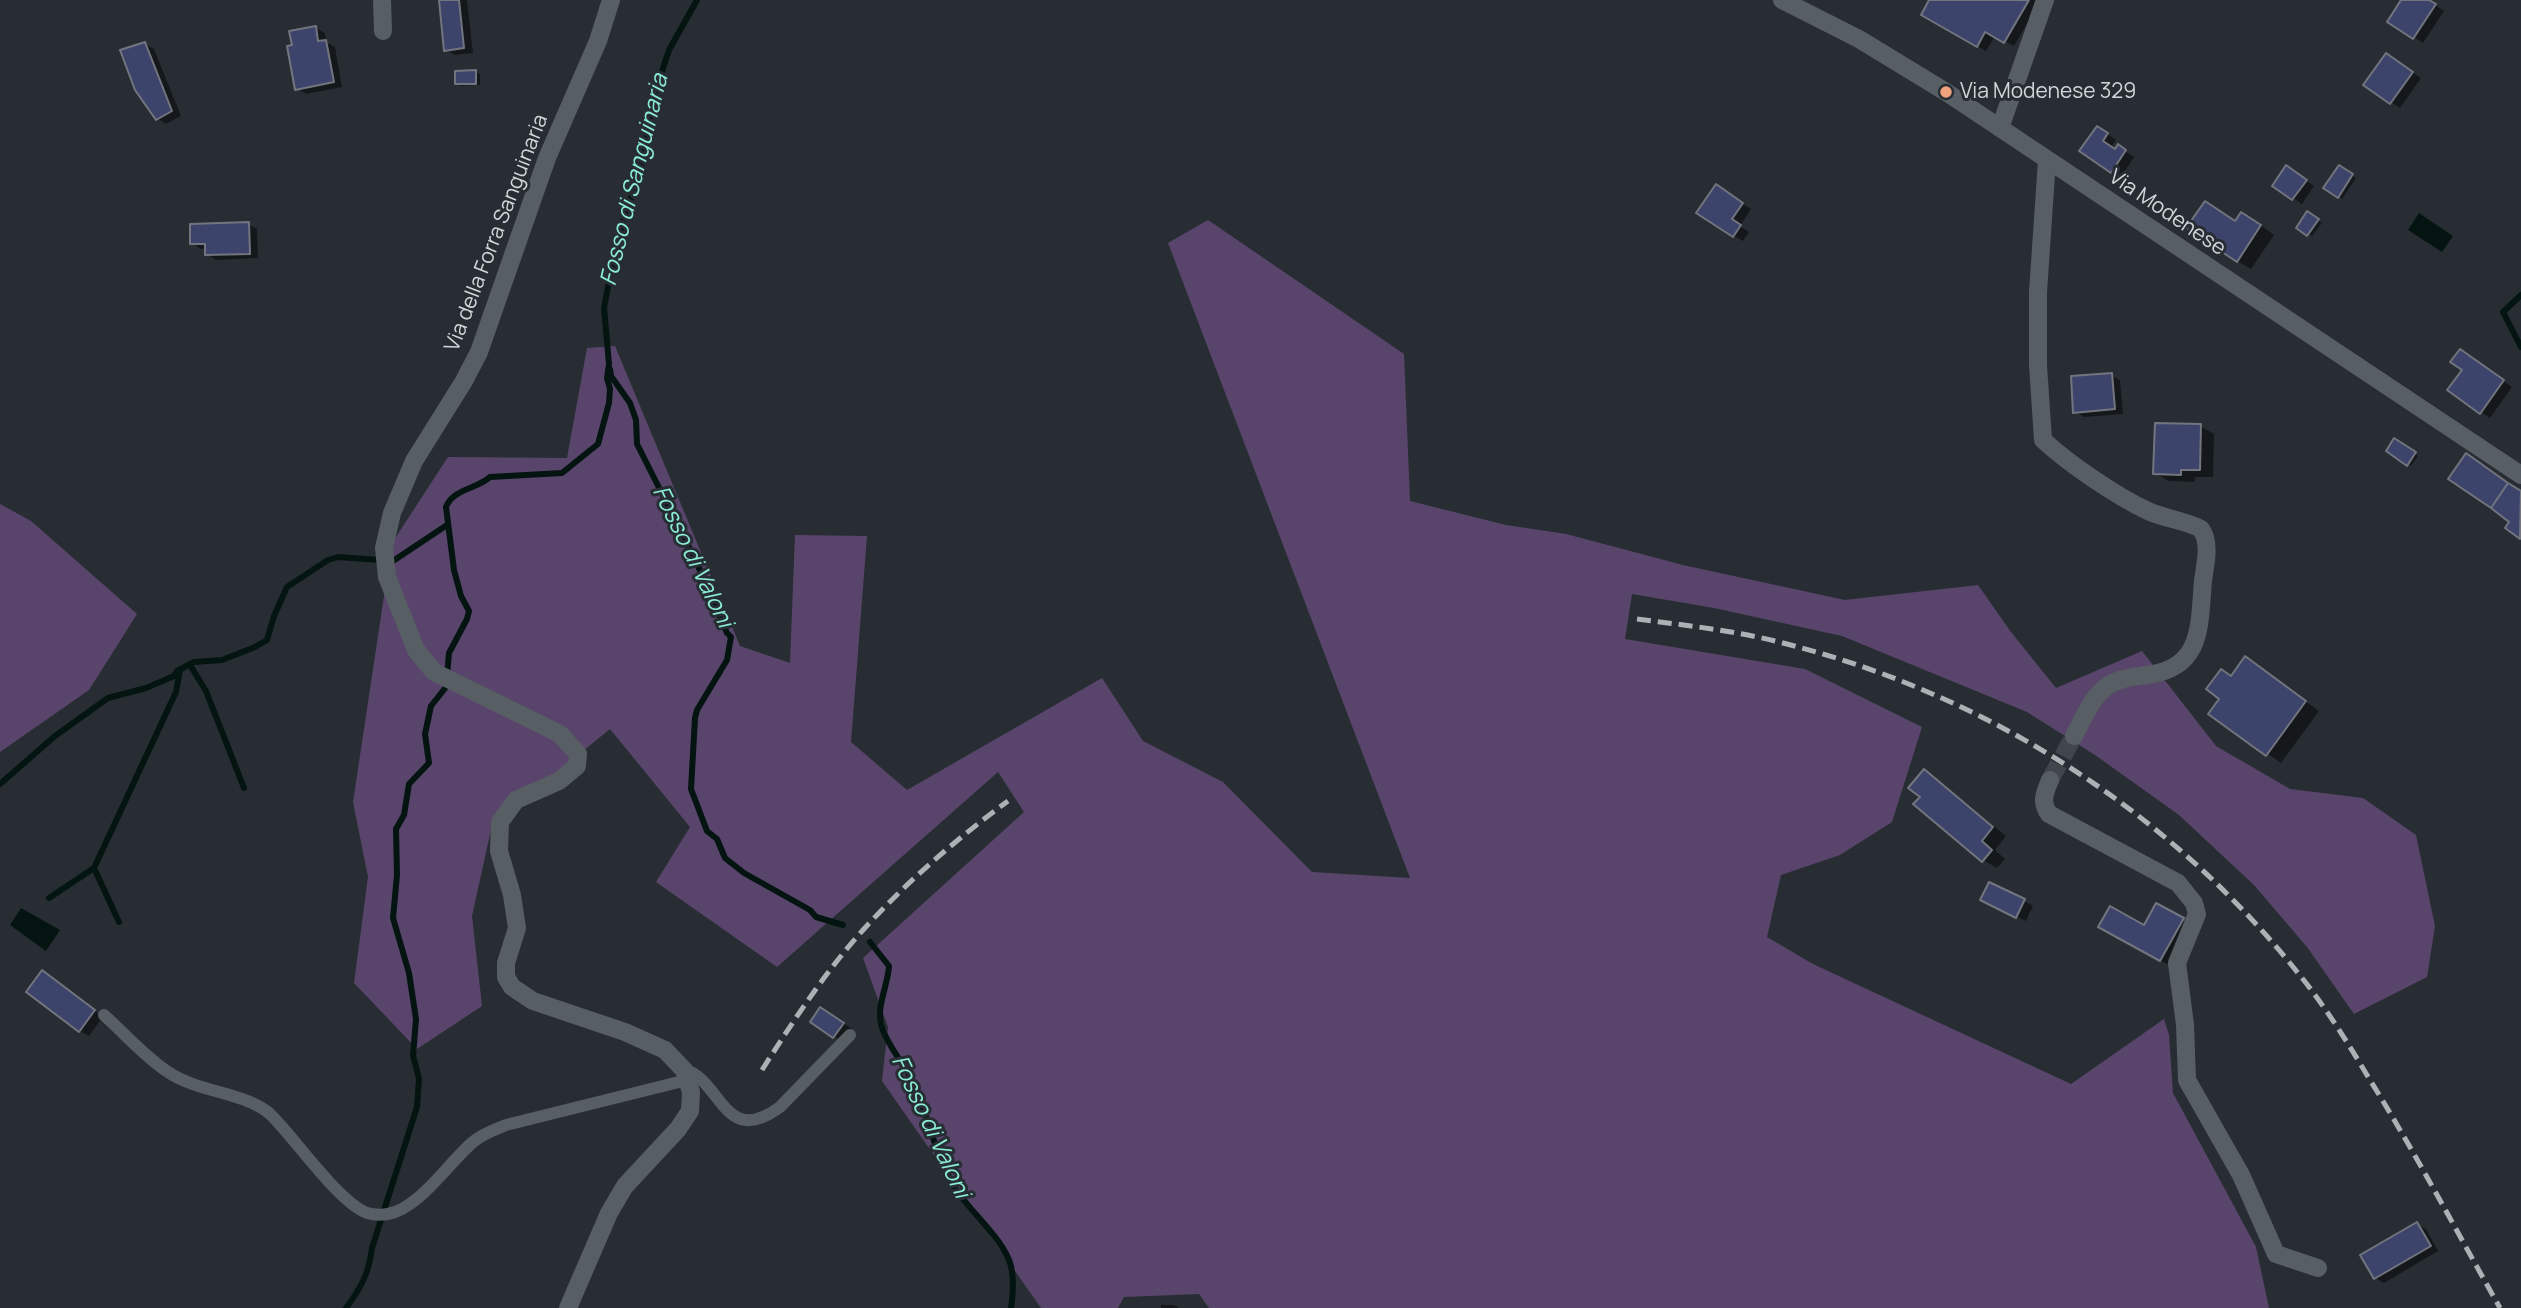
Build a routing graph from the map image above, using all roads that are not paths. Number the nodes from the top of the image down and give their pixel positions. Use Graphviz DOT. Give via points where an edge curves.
graph roads {
  1 [pos="382,0"];
  2 [pos="611,0"];
  3 [pos="1782,0"];
  4 [pos="2045,0"];
  5 [pos="383,32"];
  6 [pos="2000,128"];
  7 [pos="2047,160"];
  8 [pos="2521,475"];
  9 [pos="2074,736"];
  10 [pos="2050,780"];
  11 [pos="104,1015"];
  12 [pos="850,1035"];
  13 [pos="685,1075"];
  14 [pos="2318,1269"];
  15 [pos="568,1308"];
  1 -- 5 [label="street"];
  2 -- 13 [label="street, Via della Forra Sanguinaria" via="547,158 479,352 414,461 392,513 384,548 387,577 416,650 434,672 560,734 578,754 578,766 559,781 516,800 500,822 499,851 517,928 506,977 533,1001 665,1050"];
  3 -- 6 [label="street, Via Modenese" via="1859,39"];
  4 -- 6 [label="street"];
  6 -- 7 [label="street, Via Modenese"];
  7 -- 8 [label="street, Via Modenese"];
  7 -- 9 [label="street" via="2038,292 2043,439 2149,512 2201,529 2207,542 2199,624 2188,657 2164,673 2126,678 2106,687"];
  10 -- 14 [label="street" via="2044,796 2049,814 2178,883 2194,903 2197,914 2177,963 2187,1080 2241,1175 2276,1254"];
  11 -- 13 [label="lane" via="168,1072 198,1087 261,1106 342,1194 366,1213 385,1214 415,1199 488,1132"];
  12 -- 13 [label="lane" via="780,1107 758,1119 739,1120 685,1068"];
  13 -- 15 [label="street" via="691,1092 690,1111 625,1186"];
}
